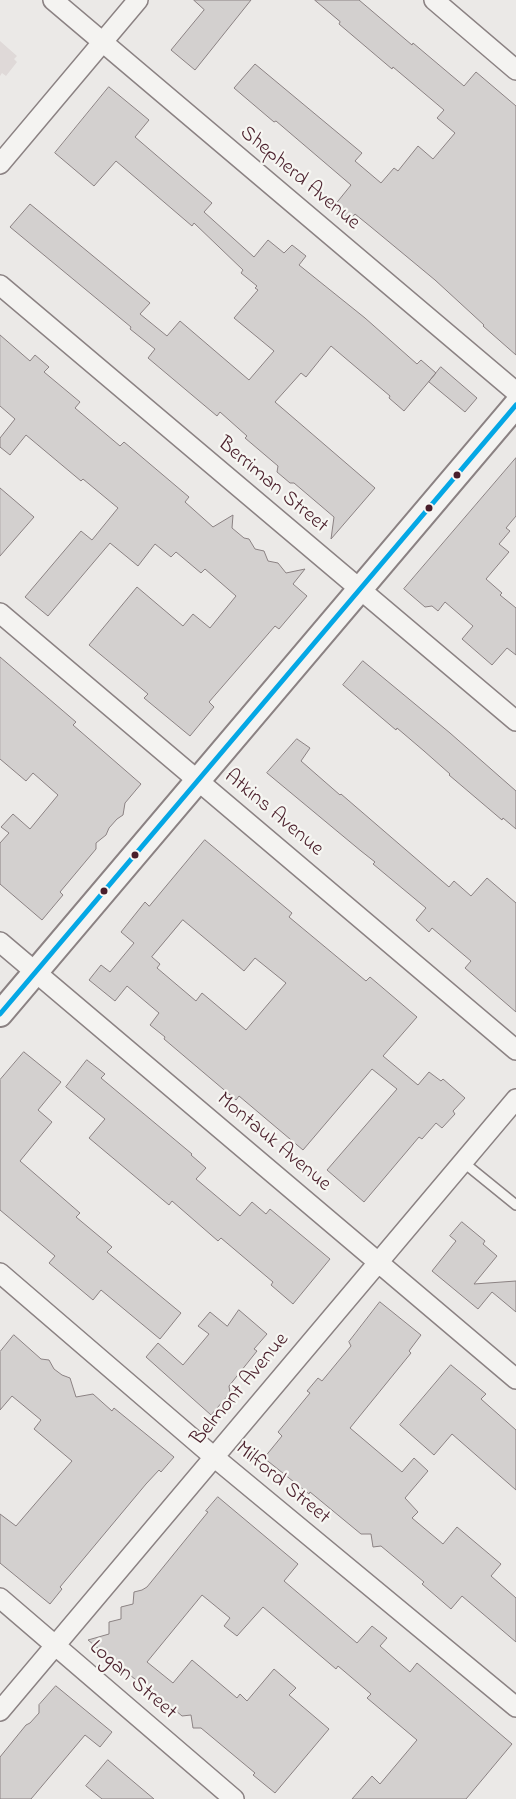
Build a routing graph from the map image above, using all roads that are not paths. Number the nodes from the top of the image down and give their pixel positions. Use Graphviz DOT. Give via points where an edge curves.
graph roads {
  1 [pos="53,0"];
  2 [pos="138,0"];
  3 [pos="434,0"];
  4 [pos="102,42"];
  5 [pos="516,70"];
  6 [pos="0,164"];
  7 [pos="0,285"];
  8 [pos="516,392"];
  9 [pos="516,404"];
  10 [pos="360,589"];
  11 [pos="0,613"];
  12 [pos="516,721"];
  13 [pos="198,780"];
  14 [pos="0,942"];
  15 [pos="36,972"];
  16 [pos="0,1014"];
  17 [pos="516,1050"];
  18 [pos="516,1099"];
  19 [pos="463,1162"];
  20 [pos="516,1205"];
  21 [pos="378,1262"];
  22 [pos="0,1273"];
  23 [pos="516,1379"];
  24 [pos="214,1457"];
  25 [pos="0,1598"];
  26 [pos="56,1645"];
  27 [pos="516,1707"];
  28 [pos="0,1711"];
  29 [pos="234,1799"];
  1 -- 4 [label="street, Shepherd Avenue"];
  2 -- 4 [label="street"];
  3 -- 5 [label="street"];
  4 -- 6 [label="street"];
  4 -- 8 [label="street, Shepherd Avenue"];
  7 -- 10 [label="street, Berriman Street"];
  9 -- 10 [label="street"];
  10 -- 12 [label="street, Berriman Street"];
  10 -- 13 [label="street"];
  11 -- 13 [label="street, Atkins Avenue"];
  13 -- 15 [label="street"];
  13 -- 17 [label="street, Atkins Avenue"];
  14 -- 15 [label="street, Montauk Avenue"];
  15 -- 16 [label="street"];
  15 -- 21 [label="street, Montauk Avenue"];
  18 -- 19 [label="street, Belmont Avenue"];
  19 -- 20 [label="lane"];
  19 -- 21 [label="street, Belmont Avenue"];
  21 -- 23 [label="street, Montauk Avenue"];
  21 -- 24 [label="street, Belmont Avenue"];
  22 -- 24 [label="street, Milford Street"];
  24 -- 26 [label="street, Belmont Avenue"];
  24 -- 27 [label="street, Milford Street"];
  25 -- 26 [label="street, Logan Street"];
  26 -- 28 [label="street, Belmont Avenue"];
  26 -- 29 [label="street, Logan Street"];
}
